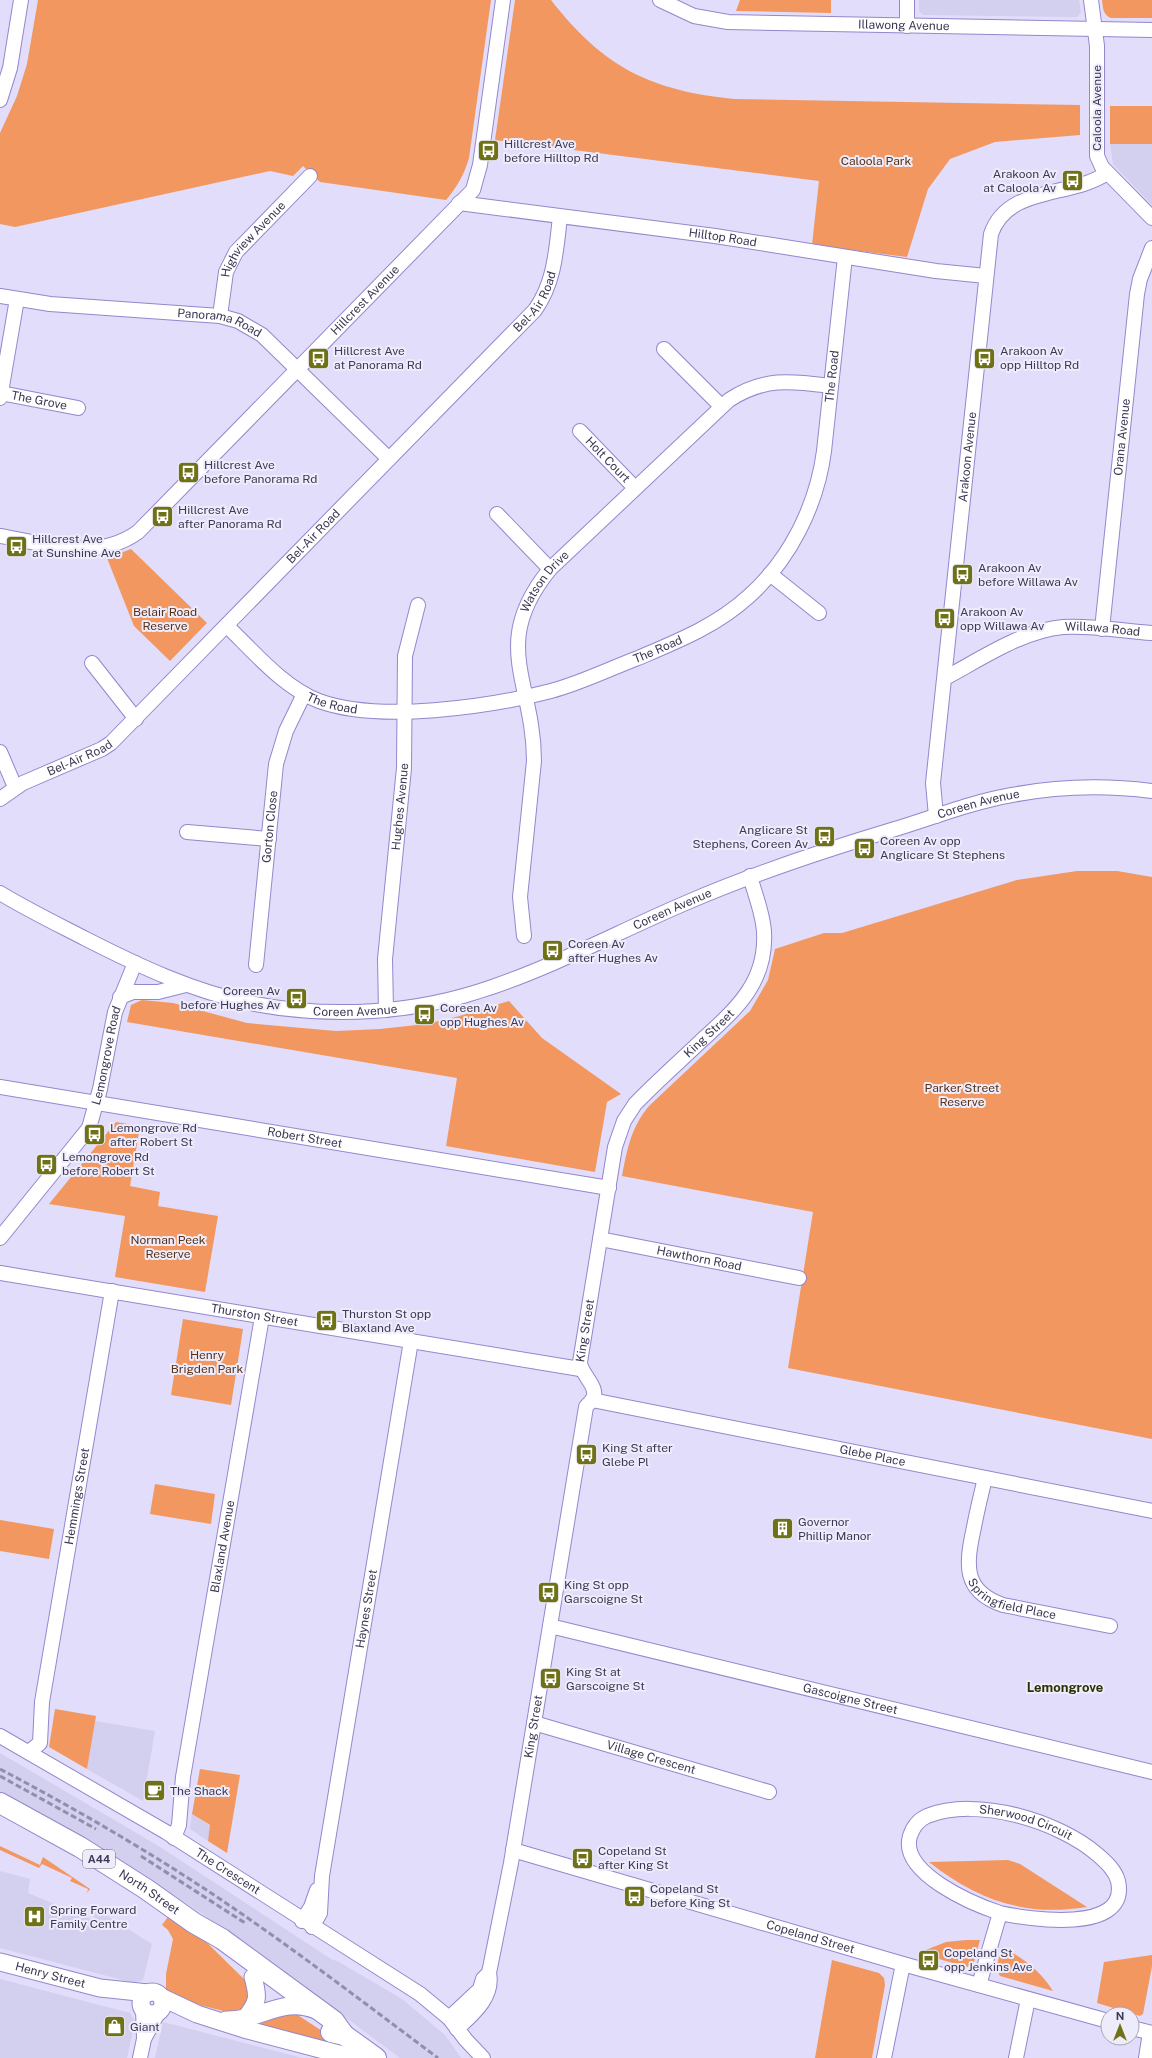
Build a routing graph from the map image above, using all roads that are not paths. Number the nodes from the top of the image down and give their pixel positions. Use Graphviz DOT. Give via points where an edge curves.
graph roads {
  1 [pos="21,0"];
  2 [pos="504,0"];
  3 [pos="660,0"];
  4 [pos="907,0"];
  5 [pos="1091,0"];
  6 [pos="907,26"];
  7 [pos="1095,29"];
  8 [pos="1152,30"];
  9 [pos="0,100"];
  10 [pos="1107,173"];
  11 [pos="310,176"];
  12 [pos="459,202"];
  13 [pos="560,217"];
  14 [pos="1152,218"];
  15 [pos="1152,248"];
  16 [pos="845,257"];
  17 [pos="986,276"];
  18 [pos="0,296"];
  19 [pos="17,299"];
  20 [pos="220,316"];
  21 [pos="664,349"];
  22 [pos="296,369"];
  23 [pos="831,386"];
  24 [pos="0,396"];
  25 [pos="721,406"];
  26 [pos="78,408"];
  27 [pos="580,431"];
  28 [pos="389,459"];
  29 [pos="635,488"];
  30 [pos="497,514"];
  31 [pos="0,536"];
  32 [pos="550,569"];
  33 [pos="770,574"];
  34 [pos="418,605"];
  35 [pos="819,613"];
  36 [pos="227,626"];
  37 [pos="1102,629"];
  38 [pos="1152,633"];
  39 [pos="92,664"];
  40 [pos="945,678"];
  41 [pos="304,694"];
  42 [pos="525,696"];
  43 [pos="405,711"];
  44 [pos="136,720"];
  45 [pos="0,752"];
  46 [pos="15,787"];
  47 [pos="1152,791"];
  48 [pos="0,799"];
  49 [pos="936,816"];
  50 [pos="187,832"];
  51 [pos="269,839"];
  52 [pos="750,876"];
  53 [pos="0,893"];
  54 [pos="524,936"];
  55 [pos="135,963"];
  56 [pos="256,965"];
  57 [pos="186,985"];
  58 [pos="120,997"];
  59 [pos="386,1010"];
  60 [pos="0,1087"];
  61 [pos="97,1104"];
  62 [pos="609,1188"];
  63 [pos="0,1238"];
  64 [pos="600,1239"];
  65 [pos="0,1273"];
  66 [pos="798,1278"];
  67 [pos="112,1291"];
  68 [pos="262,1317"];
  69 [pos="411,1341"];
  70 [pos="580,1369"];
  71 [pos="592,1400"];
  72 [pos="985,1478"];
  73 [pos="1152,1511"];
  74 [pos="550,1626"];
  75 [pos="1110,1626"];
  76 [pos="534,1723"];
  77 [pos="0,1736"];
  78 [pos="29,1752"];
  79 [pos="1152,1772"];
  80 [pos="769,1792"];
  81 [pos="0,1803"];
  82 [pos="170,1835"];
  83 [pos="513,1850"];
  84 [pos="1000,1913"];
  85 [pos="194,1923"];
  86 [pos="307,1924"];
  87 [pos="0,1962"];
  88 [pos="903,1964"];
  89 [pos="253,1977"];
  90 [pos="979,1985"];
  91 [pos="1028,2000"];
  92 [pos="152,2005"];
  93 [pos="288,2005"];
  94 [pos="320,2011"];
  95 [pos="217,2019"];
  96 [pos="245,2019"];
  97 [pos="1100,2019"];
  98 [pos="453,2023"];
  99 [pos="1140,2030"];
  100 [pos="1152,2033"];
  101 [pos="344,2035"];
  102 [pos="1152,2040"];
  103 [pos="140,2058"];
  104 [pos="354,2058"];
  105 [pos="376,2058"];
  106 [pos="482,2058"];
  107 [pos="884,2058"];
  108 [pos="1016,2058"];
  109 [pos="1149,2058"];
  1 -- 9 [label="street" via="10,68"];
  2 -- 12 [label="street, Hillcrest Avenue" via="478,177 473,190"];
  3 -- 6 [label="street, Illawong Avenue" via="694,16 720,22"];
  4 -- 6 [label="street"];
  5 -- 7 [label="street, Caloola Avenue"];
  6 -- 7 [label="street, Illawong Avenue"];
  7 -- 8 [label="street, Illawong Avenue"];
  7 -- 10 [label="street, Caloola Avenue" via="1096,150 1098,161"];
  10 -- 14 [label="street, Caloola Avenue"];
  10 -- 17 [label="street, Arakoon Avenue" via="1087,184 1024,200 1010,208 993,230"];
  11 -- 20 [label="street, Highview Avenue" via="236,252 226,272"];
  12 -- 13 [label="street, Hilltop Road"];
  12 -- 22 [label="street, Hillcrest Avenue"];
  13 -- 16 [label="street, Hilltop Road" via="715,236"];
  13 -- 28 [label="street, Bel-Air Road" via="553,271 540,303"];
  15 -- 37 [label="street, Orana Avenue" via="1137,294"];
  16 -- 17 [label="street, Hilltop Road"];
  16 -- 23 [label="street, The Road"];
  17 -- 40 [label="street, Arakoon Avenue"];
  18 -- 19 [label="street, Panorama Road"];
  19 -- 20 [label="street, Panorama Road" via="50,304"];
  19 -- 24 [label="street"];
  20 -- 22 [label="street, Panorama Road" via="254,329"];
  21 -- 25 [label="street"];
  22 -- 28 [label="street, Panorama Road"];
  22 -- 31 [label="street, Hillcrest Avenue" via="145,525 127,539 110,546 85,550"];
  23 -- 25 [label="street, Watson Drive" via="784,381 765,383 738,393"];
  23 -- 33 [label="street, The Road" via="822,463 816,487 798,532"];
  24 -- 26 [label="street, The Grove"];
  25 -- 29 [label="street, Watson Drive"];
  27 -- 29 [label="street, Holt Court"];
  28 -- 36 [label="street, Bel-Air Road"];
  29 -- 32 [label="street, Watson Drive"];
  30 -- 32 [label="street"];
  32 -- 42 [label="street, Watson Drive" via="528,600 519,628 517,658"];
  33 -- 35 [label="street"];
  33 -- 42 [label="street, The Road" via="739,604 698,632 582,680"];
  34 -- 43 [label="street, Hughes Avenue" via="405,656"];
  36 -- 41 [label="street, The Road" via="286,682"];
  36 -- 44 [label="street, Bel-Air Road"];
  37 -- 38 [label="street, Willawa Road"];
  37 -- 40 [label="street, Willawa Road" via="1074,627 1038,632 1012,642"];
  39 -- 44 [label="street"];
  40 -- 49 [label="street, Arakoon Avenue" via="933,783"];
  41 -- 43 [label="street, The Road" via="352,709"];
  41 -- 51 [label="street, Gorton Close" via="278,753"];
  42 -- 43 [label="street, The Road" via="466,706"];
  42 -- 54 [label="street, Watson Drive" via="533,737 534,761 520,897"];
  43 -- 59 [label="street, Hughes Avenue" via="404,782 385,959"];
  44 -- 46 [label="street, Bel-Air Road" via="106,747"];
  45 -- 46 [label="street"];
  46 -- 48 [label="street, Bel-Air Road"];
  47 -- 49 [label="street, Coreen Avenue" via="1098,787 1048,789 1005,796"];
  49 -- 52 [label="street, Coreen Avenue"];
  50 -- 51 [label="street"];
  51 -- 56 [label="street, Gorton Close"];
  52 -- 59 [label="street, Coreen Avenue" via="491,988 434,1003"];
  52 -- 62 [label="street, King Street" via="762,915 764,932 762,959 753,984 735,1010 629,1112 615,1146"];
  53 -- 55 [label="street, Coreen Avenue"];
  55 -- 57 [label="street, Coreen Avenue"];
  55 -- 58 [label="street, Lemongrove Road"];
  57 -- 58 [label="street" via="158,992 132,992"];
  57 -- 59 [label="street, Coreen Avenue" via="212,994 270,1007 322,1012"];
  58 -- 61 [label="street, Lemongrove Road" via="112,1022"];
  60 -- 61 [label="street, Robert Street"];
  61 -- 62 [label="street, Robert Street"];
  61 -- 63 [label="street, Lemongrove Road" via="85,1135"];
  62 -- 64 [label="street, King Street"];
  64 -- 66 [label="street, Hawthorn Road"];
  64 -- 70 [label="street, King Street"];
  65 -- 67 [label="street, Thurston Street"];
  67 -- 68 [label="street, Thurston Street"];
  67 -- 78 [label="street, Hemmings Street" via="42,1702 30,1737"];
  68 -- 69 [label="street, Thurston Street"];
  68 -- 82 [label="street, Blaxland Avenue" via="183,1777"];
  69 -- 70 [label="street, Thurston Street"];
  69 -- 86 [label="street, Haynes Street" via="322,1876"];
  70 -- 71 [label="street, King Street" via="593,1389"];
  71 -- 72 [label="street, Glebe Place"];
  71 -- 74 [label="street, King Street" via="586,1407"];
  72 -- 73 [label="street, Glebe Place"];
  72 -- 75 [label="street, Springfield Place" via="967,1561 970,1578 976,1589 1004,1606"];
  74 -- 76 [label="street, King Street"];
  74 -- 79 [label="street, Gascoigne Street"];
  76 -- 80 [label="street, Village Crescent"];
  76 -- 83 [label="street, King Street"];
  77 -- 78 [label="street, The Crescent"];
  78 -- 82 [label="street, The Crescent"];
  81 -- 85 [label="highway, North Street / A44" via="80,1847"];
  82 -- 86 [label="street, The Crescent"];
  83 -- 88 [label="street, Copeland Street"];
  83 -- 98 [label="street, King Street" via="489,1973 483,1979 480,1989"];
  84 -- 84 [label="street, Sherwood Circuit" via="953,1892 916,1863 910,1854 909,1843 912,1829 918,1822 931,1815 962,1810 993,1811 1023,1816 1083,1844 1110,1866 1118,1881 1117,1896 1113,1904 1103,1913 1093,1916 1042,1920"];
  84 -- 90 [label="street"];
  85 -- 89 [label="highway, North Street / A44"];
  85 -- 94 [label="highway, North Street / A44" via="222,1939"];
  86 -- 98 [label="street, The Crescent" via="420,1994"];
  87 -- 92 [label="main road, Henry Street" via="100,1988"];
  88 -- 90 [label="street, Copeland Street"];
  88 -- 107 [label="street"];
  89 -- 93 [label="highway, North Street / A44"];
  89 -- 96 [label="main road" via="257,1989 257,2002"];
  90 -- 91 [label="street, Copeland Street"];
  91 -- 97 [label="street, Copeland Street"];
  91 -- 108 [label="street"];
  92 -- 95 [label="main road, Henry Street"];
  92 -- 103 [label="street"];
  93 -- 94 [label="main road" via="306,2005"];
  93 -- 96 [label="main road"];
  93 -- 101 [label="highway, A44" via="325,2030"];
  94 -- 101 [label="highway, A44" via="334,2021"];
  95 -- 96 [label="main road"];
  95 -- 104 [label="main road" via="244,2029"];
  98 -- 106 [label="street, The Crescent"];
  99 -- 100 [label="street"];
  101 -- 105 [label="highway, A44"];
  102 -- 109 [label="highway"];
}
